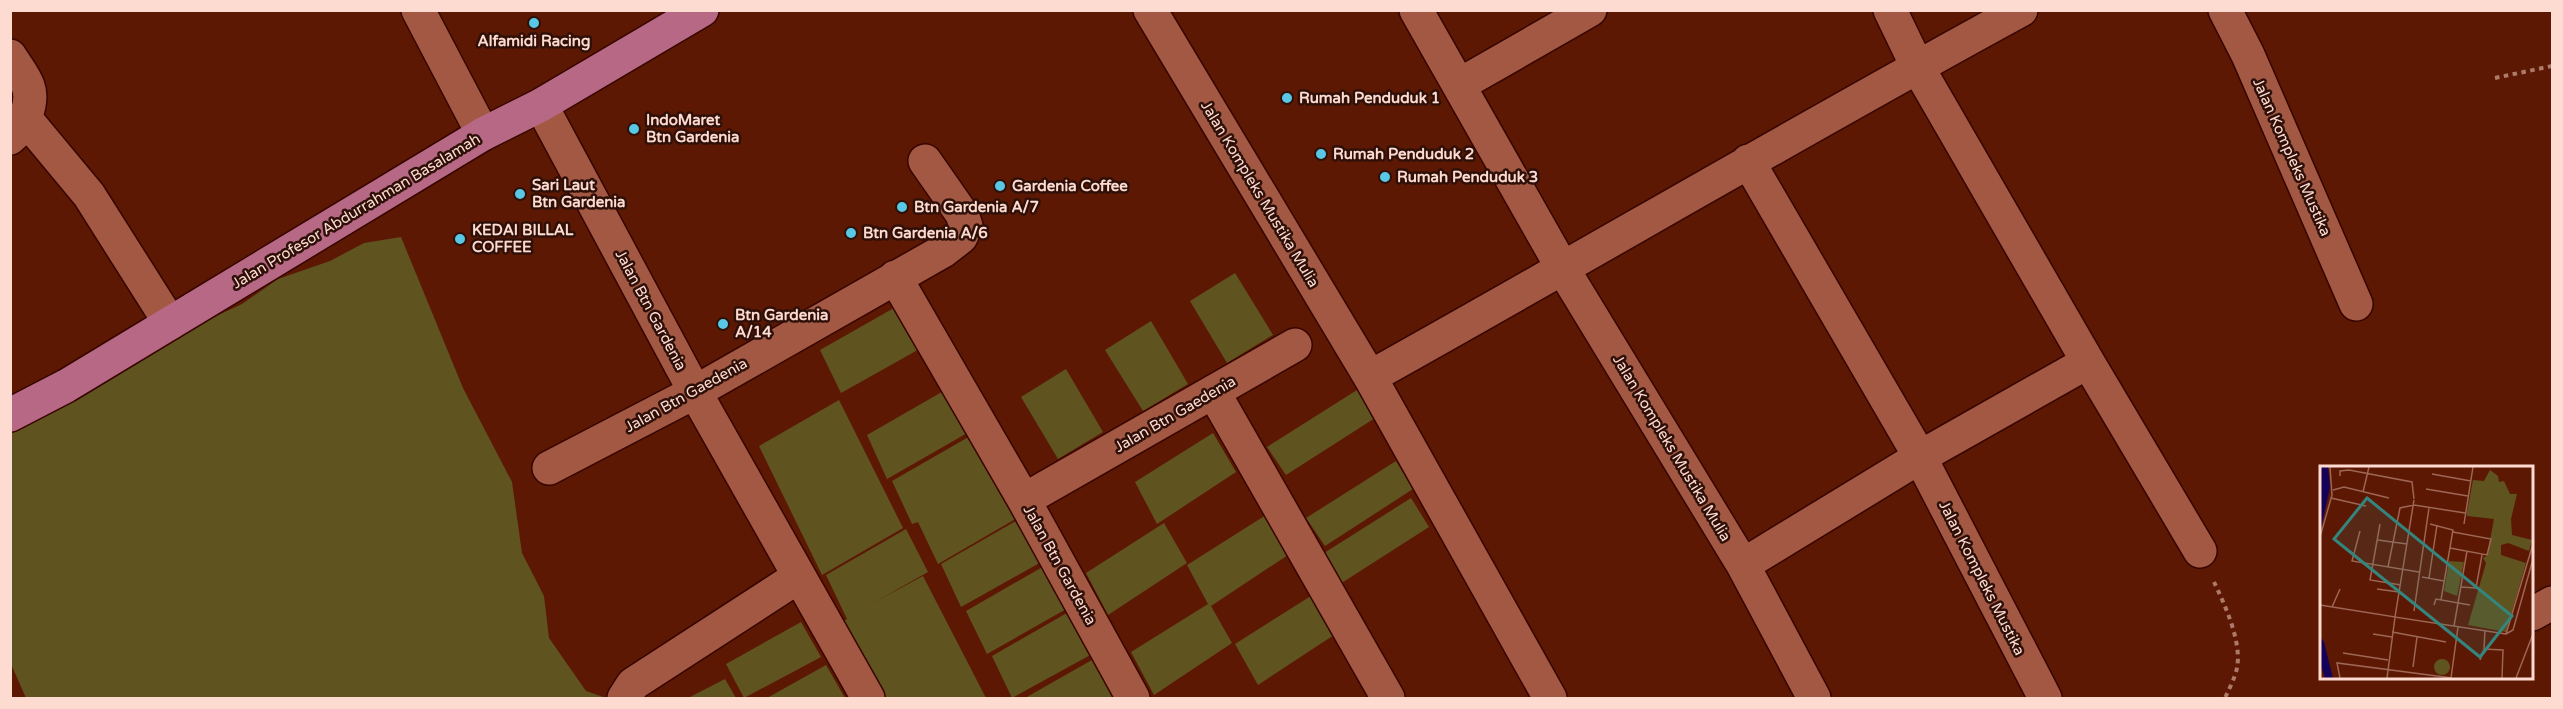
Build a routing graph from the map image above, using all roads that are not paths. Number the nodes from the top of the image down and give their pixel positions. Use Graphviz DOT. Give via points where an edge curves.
graph roads {
  1 [pos="418,10"];
  2 [pos="702,10"];
  3 [pos="1150,10"];
  4 [pos="1416,10"];
  5 [pos="1590,10"];
  6 [pos="1890,10"];
  7 [pos="2021,10"];
  8 [pos="2225,10"];
  9 [pos="10,56"];
  10 [pos="1917,66"];
  11 [pos="1459,85"];
  12 [pos="541,105"];
  13 [pos="18,128"];
  14 [pos="483,134"];
  15 [pos="925,161"];
  16 [pos="1748,161"];
  17 [pos="1563,269"];
  18 [pos="895,277"];
  19 [pos="2356,304"];
  20 [pos="170,323"];
  21 [pos="1295,345"];
  22 [pos="2088,362"];
  23 [pos="1370,377"];
  24 [pos="695,392"];
  25 [pos="1214,393"];
  26 [pos="10,415"];
  27 [pos="1920,457"];
  28 [pos="549,468"];
  29 [pos="1024,500"];
  30 [pos="2200,551"];
  31 [pos="1743,565"];
  32 [pos="798,577"];
  33 [pos="2553,603"];
  34 [pos="2533,613"];
  35 [pos="624,699"];
  36 [pos="868,699"];
  37 [pos="1133,699"];
  38 [pos="1388,699"];
  39 [pos="1550,699"];
  40 [pos="1814,699"];
  41 [pos="2045,699"];
  1 -- 14 [label="street"];
  2 -- 12 [label="main road, Jalan Profesor Abdurrahman Basalamah"];
  3 -- 23 [label="street, Jalan Kompleks Mustika Mulia"];
  4 -- 11 [label="street, Jalan Kompleks Mustika Mulia"];
  5 -- 11 [label="street"];
  6 -- 10 [label="street"];
  7 -- 10 [label="street"];
  8 -- 19 [label="street, Jalan Kompleks Mustika"];
  9 -- 13 [label="street" via="28,86 30,99"];
  10 -- 16 [label="street"];
  10 -- 22 [label="street"];
  11 -- 17 [label="street, Jalan Kompleks Mustika Mulia"];
  12 -- 14 [label="main road, Jalan Profesor Abdurrahman Basalamah"];
  12 -- 24 [label="street, Jalan Btn Gardenia"];
  13 -- 20 [label="street" via="89,195"];
  14 -- 20 [label="main road, Jalan Profesor Abdurrahman Basalamah"];
  15 -- 18 [label="street, Jalan Btn Gaedenia" via="962,214 966,226 952,244"];
  16 -- 17 [label="street"];
  16 -- 27 [label="street"];
  17 -- 23 [label="street"];
  17 -- 31 [label="street, Jalan Kompleks Mustika Mulia"];
  18 -- 24 [label="street, Jalan Btn Gaedenia"];
  18 -- 29 [label="street, Jalan Btn Gardenia"];
  20 -- 26 [label="main road, Jalan Profesor Abdurrahman Basalamah"];
  21 -- 25 [label="street, Jalan Btn Gaedenia"];
  22 -- 27 [label="street"];
  22 -- 30 [label="street"];
  23 -- 39 [label="street, Jalan Kompleks Mustika Mulia"];
  24 -- 28 [label="street, Jalan Btn Gaedenia"];
  24 -- 32 [label="street, Jalan Btn Gardenia"];
  25 -- 29 [label="street, Jalan Btn Gaedenia"];
  25 -- 38 [label="street"];
  27 -- 31 [label="street"];
  27 -- 41 [label="street, Jalan Kompleks Mustika"];
  29 -- 37 [label="street, Jalan Btn Gardenia"];
  31 -- 40 [label="street, Jalan Kompleks Mustika Mulia"];
  32 -- 35 [label="street" via="633,684"];
  32 -- 36 [label="street, Jalan Btn Gardenia"];
  33 -- 34 [label="street"];
}
